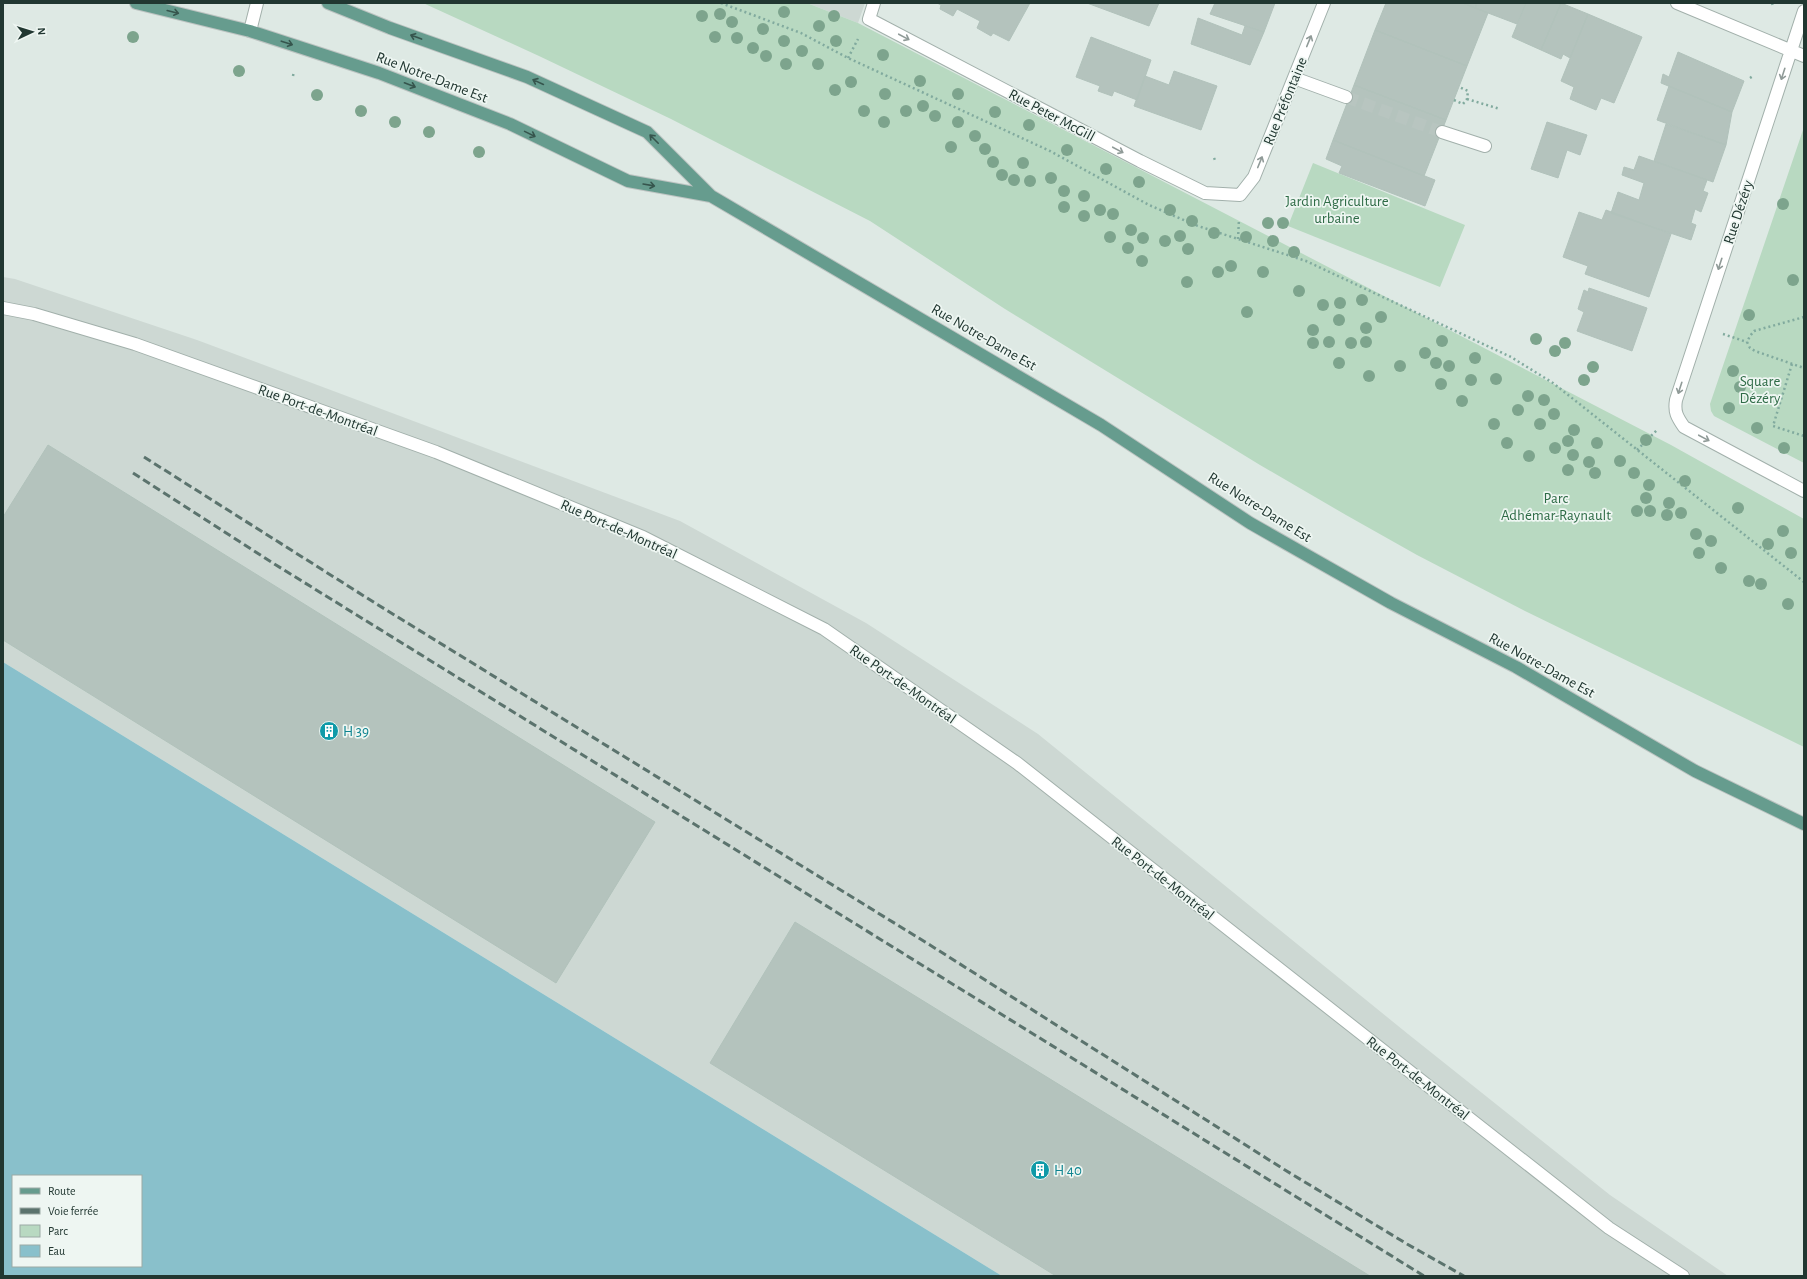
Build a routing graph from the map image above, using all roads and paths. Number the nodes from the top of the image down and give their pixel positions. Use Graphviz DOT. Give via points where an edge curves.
graph roads {
  1 [pos="136,3"];
  2 [pos="257,3"];
  3 [pos="328,3"];
  4 [pos="721,3"];
  5 [pos="874,3"];
  6 [pos="1324,3"];
  7 [pos="1677,3"];
  8 [pos="1804,11"];
  9 [pos="250,31"];
  10 [pos="1790,51"];
  11 [pos="1804,56"];
  12 [pos="294,71"];
  13 [pos="293,76"];
  14 [pos="1754,76"];
  15 [pos="1294,78"];
  16 [pos="1750,78"];
  17 [pos="1459,87"];
  18 [pos="1346,97"];
  19 [pos="1454,100"];
  20 [pos="1468,100"];
  21 [pos="1500,110"];
  22 [pos="1442,132"];
  23 [pos="1485,146"];
  24 [pos="1214,158"];
  25 [pos="1216,162"];
  26 [pos="1240,195"];
  27 [pos="711,196"];
  28 [pos="3,308"];
  29 [pos="1804,317"];
  30 [pos="1723,334"];
  31 [pos="1747,342"];
  32 [pos="1792,364"];
  33 [pos="1804,368"];
  34 [pos="1653,433"];
  35 [pos="1804,436"];
  36 [pos="1637,450"];
  37 [pos="1804,491"];
  38 [pos="1804,582"];
  39 [pos="1804,824"];
  40 [pos="1683,1276"];
  1 -- 9 [label="main road, Rue Notre-Dame Est, one-way"];
  2 -- 9 [label="street"];
  27 -- 3 [label="main road, Rue Notre-Dame Est, one-way" via="647,132 527,77"];
  4 -- 36 [label="path" via="801,33 848,58 1050,151 1149,205 1195,225 1306,261 1498,350 1553,383"];
  5 -- 26 [label="street, Rue Peter McGill, one-way" via="869,19 1206,193"];
  15 -- 6 [label="street, Rue Préfontaine, one-way"];
  7 -- 10 [label="street"];
  8 -- 10 [label="street, Rue Dézéry"];
  9 -- 27 [label="main road, Rue Notre-Dame Est, one-way" via="378,73 510,124 628,181"];
  10 -- 11 [label="street"];
  10 -- 37 [label="street, Rue Dézéry, one-way" via="1676,400 1675,414 1684,428"];
  12 -- 13 [label="path"];
  14 -- 16 [label="path"];
  15 -- 18 [label="street"];
  26 -- 15 [label="street, Rue Préfontaine, one-way" via="1254,177"];
  17 -- 20 [label="path" via="1468,91"];
  19 -- 20 [label="path" via="1463,104"];
  20 -- 21 [label="path"];
  22 -- 23 [label="street"];
  24 -- 25 [label="path"];
  27 -- 39 [label="main road, Rue Notre-Dame Est" via="1102,425 1257,526 1392,603 1516,667 1695,771"];
  28 -- 40 [label="street, Rue Port-de-Montréal" via="34,314 134,344 436,452 643,537 824,629 1017,764 1609,1228"];
  29 -- 31 [label="path" via="1754,330"];
  30 -- 31 [label="path"];
  31 -- 32 [label="path" via="1755,351"];
  32 -- 33 [label="path"];
  32 -- 35 [label="path" via="1773,426"];
  34 -- 36 [label="path"];
  36 -- 38 [label="path"];
}
